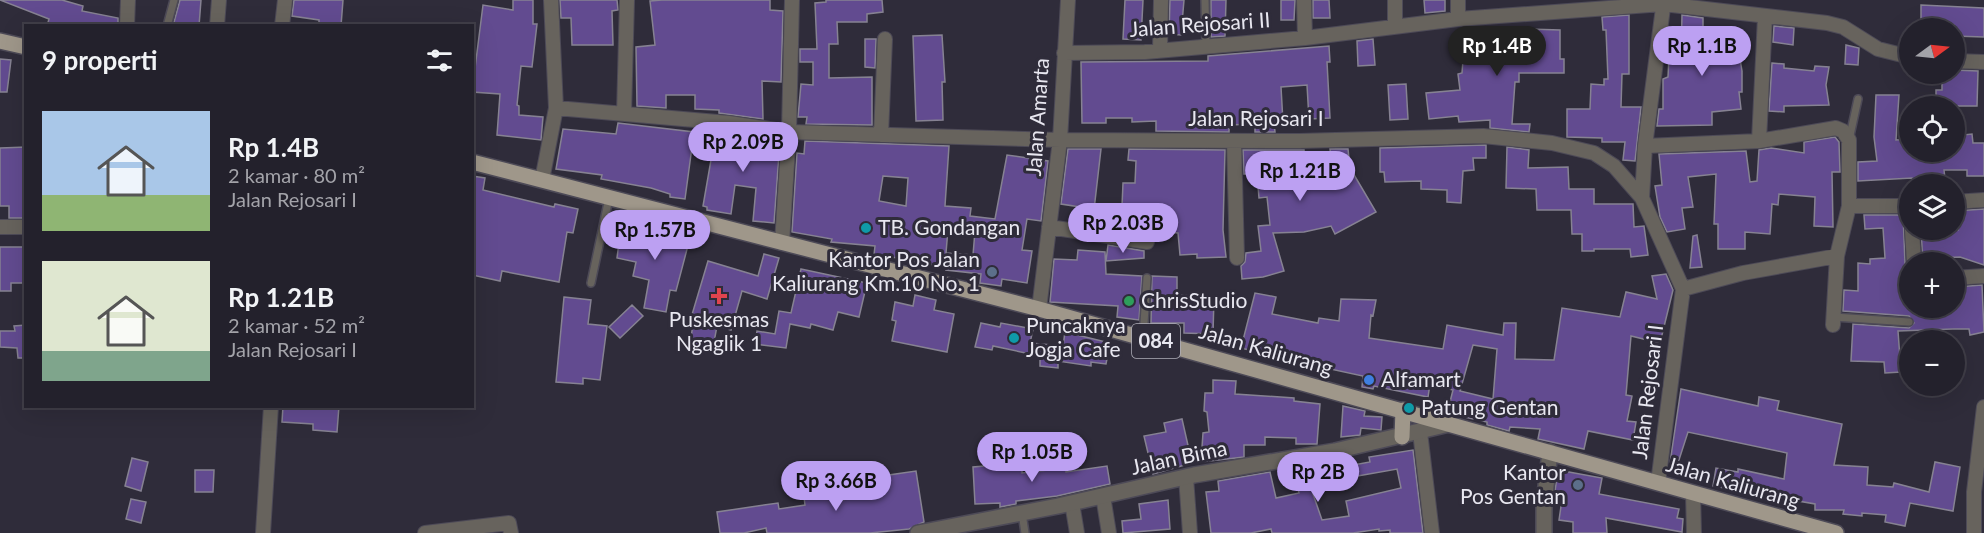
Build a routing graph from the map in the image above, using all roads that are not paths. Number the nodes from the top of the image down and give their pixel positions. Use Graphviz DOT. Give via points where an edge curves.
graph roads {
  1 [pos="128,0"];
  2 [pos="174,0"];
  3 [pos="219,0"];
  4 [pos="285,0"];
  5 [pos="551,0"];
  6 [pos="627,0"];
  7 [pos="792,0"];
  8 [pos="1068,0"];
  9 [pos="1161,0"];
  10 [pos="1205,0"];
  11 [pos="1304,0"];
  12 [pos="1395,0"];
  13 [pos="1458,0"];
  14 [pos="1663,2"];
  15 [pos="1562,6"];
  16 [pos="1765,17"];
  17 [pos="1458,19"];
  18 [pos="127,24"];
  19 [pos="168,24"];
  20 [pos="217,24"];
  21 [pos="282,24"];
  22 [pos="1395,27"];
  23 [pos="1305,38"];
  24 [pos="885,39"];
  25 [pos="0,41"];
  26 [pos="1206,46"];
  27 [pos="24,47"];
  28 [pos="1160,50"];
  29 [pos="1064,53"];
  30 [pos="1899,54"];
  31 [pos="1965,61"];
  32 [pos="1984,62"];
  33 [pos="1858,99"];
  34 [pos="556,108"];
  35 [pos="624,114"];
  36 [pos="789,132"];
  37 [pos="881,135"];
  38 [pos="1060,140"];
  39 [pos="1850,140"];
  40 [pos="1234,141"];
  41 [pos="1759,141"];
  42 [pos="1645,146"];
  43 [pos="474,163"];
  44 [pos="542,180"];
  45 [pos="609,198"];
  46 [pos="1642,198"];
  47 [pos="1984,200"];
  48 [pos="1965,201"];
  49 [pos="1849,206"];
  50 [pos="1899,206"];
  51 [pos="0,227"];
  52 [pos="24,227"];
  53 [pos="1049,227"];
  54 [pos="1147,242"];
  55 [pos="782,243"];
  56 [pos="1837,256"];
  57 [pos="1237,258"];
  58 [pos="1984,276"];
  59 [pos="1965,277"];
  60 [pos="1148,278"];
  61 [pos="591,283"];
  62 [pos="1683,289"];
  63 [pos="1039,309"];
  64 [pos="1834,321"];
  65 [pos="1909,322"];
  66 [pos="1143,338"];
  67 [pos="1984,407"];
  68 [pos="271,408"];
  69 [pos="1403,410"];
  70 [pos="1449,424"];
  71 [pos="1420,432"];
  72 [pos="1402,437"];
  73 [pos="1550,453"];
  74 [pos="1186,477"];
  75 [pos="1658,483"];
  76 [pos="1693,493"];
  77 [pos="1102,496"];
  78 [pos="1072,503"];
  79 [pos="1022,513"];
  80 [pos="967,528"];
  81 [pos="1815,530"];
  82 [pos="263,533"];
  83 [pos="429,533"];
  84 [pos="511,533"];
  85 [pos="918,533"];
  86 [pos="1024,533"];
  87 [pos="1077,533"];
  88 [pos="1108,533"];
  89 [pos="1190,533"];
  90 [pos="1431,533"];
  91 [pos="1544,533"];
  92 [pos="1694,533"];
  93 [pos="1836,533"];
  94 [pos="1974,533"];
  1 -- 18 [label="street"];
  2 -- 19 [label="lane"];
  3 -- 20 [label="street"];
  4 -- 21 [label="street"];
  5 -- 34 [label="street"];
  6 -- 35 [label="street"];
  7 -- 36 [label="street"];
  8 -- 29 [label="street, Jalan Amarta"];
  9 -- 28 [label="street"];
  10 -- 26 [label="lane"];
  11 -- 23 [label="street"];
  12 -- 22 [label="street"];
  13 -- 17 [label="street"];
  14 -- 15 [label="street, Jalan Rejosari II"];
  14 -- 16 [label="street, Jalan Rejosari II"];
  14 -- 42 [label="street"];
  15 -- 17 [label="street, Jalan Rejosari II"];
  16 -- 30 [label="street, Jalan Rejosari II" via="1843,27 1878,49"];
  16 -- 41 [label="street"];
  17 -- 22 [label="street, Jalan Rejosari II"];
  22 -- 23 [label="street, Jalan Rejosari II"];
  23 -- 26 [label="street, Jalan Rejosari II"];
  24 -- 37 [label="street"];
  25 -- 27 [label="main road"];
  26 -- 28 [label="street, Jalan Rejosari II"];
  28 -- 29 [label="street, Jalan Rejosari II"];
  29 -- 38 [label="street, Jalan Amarta"];
  31 -- 32 [label="street"];
  33 -- 39 [label="lane"];
  34 -- 35 [label="street, Jalan Rejosari I"];
  34 -- 44 [label="street"];
  35 -- 36 [label="street, Jalan Rejosari I"];
  36 -- 37 [label="street, Jalan Rejosari I"];
  36 -- 55 [label="street"];
  37 -- 38 [label="street, Jalan Rejosari I"];
  38 -- 40 [label="street, Jalan Rejosari I"];
  38 -- 53 [label="street, Jalan Amarta"];
  39 -- 41 [label="street" via="1836,128"];
  39 -- 49 [label="street"];
  40 -- 46 [label="street, Jalan Rejosari I" via="1483,136 1552,143 1594,153 1614,166"];
  40 -- 57 [label="street"];
  41 -- 42 [label="street"];
  42 -- 46 [label="street"];
  43 -- 44 [label="main road, Jalan Kaliurang / 084"];
  44 -- 45 [label="main road, Jalan Kaliurang / 084"];
  45 -- 55 [label="main road, Jalan Kaliurang / 084"];
  45 -- 61 [label="lane"];
  46 -- 62 [label="street, Jalan Rejosari I"];
  47 -- 48 [label="street"];
  49 -- 50 [label="street"];
  49 -- 56 [label="street"];
  51 -- 52 [label="street"];
  53 -- 54 [label="street"];
  53 -- 63 [label="street, Jalan Amarta"];
  55 -- 63 [label="main road, Jalan Kaliurang / 084"];
  56 -- 62 [label="street" via="1743,273"];
  56 -- 64 [label="street"];
  58 -- 59 [label="street"];
  60 -- 66 [label="lane"];
  62 -- 75 [label="street, Jalan Rejosari I"];
  63 -- 66 [label="main road, Jalan Kaliurang / 084"];
  64 -- 65 [label="lane"];
  66 -- 69 [label="main road, Jalan Kaliurang / 084"];
  67 -- 94 [label="street" via="1974,492"];
  68 -- 82 [label="street"];
  69 -- 70 [label="main road, Jalan Kaliurang / 084"];
  69 -- 72 [label="main road"];
  70 -- 71 [label="street, Jalan Bima"];
  70 -- 73 [label="main road, Jalan Kaliurang / 084"];
  71 -- 72 [label="street, Jalan Bima"];
  71 -- 90 [label="street"];
  72 -- 74 [label="street, Jalan Bima"];
  73 -- 75 [label="main road, Jalan Kaliurang / 084"];
  73 -- 91 [label="street"];
  74 -- 77 [label="street, Jalan Bima"];
  74 -- 89 [label="street"];
  75 -- 76 [label="main road, Jalan Kaliurang / 084"];
  76 -- 81 [label="main road, Jalan Kaliurang / 084"];
  76 -- 92 [label="street"];
  77 -- 78 [label="street, Jalan Bima"];
  77 -- 88 [label="street"];
  78 -- 79 [label="street, Jalan Bima"];
  78 -- 87 [label="street"];
  79 -- 80 [label="street, Jalan Bima"];
  79 -- 86 [label="lane"];
  80 -- 85 [label="street, Jalan Bima"];
  81 -- 93 [label="main road, Jalan Kaliurang / 084"];
  83 -- 84 [label="street" via="508,523"];
}
